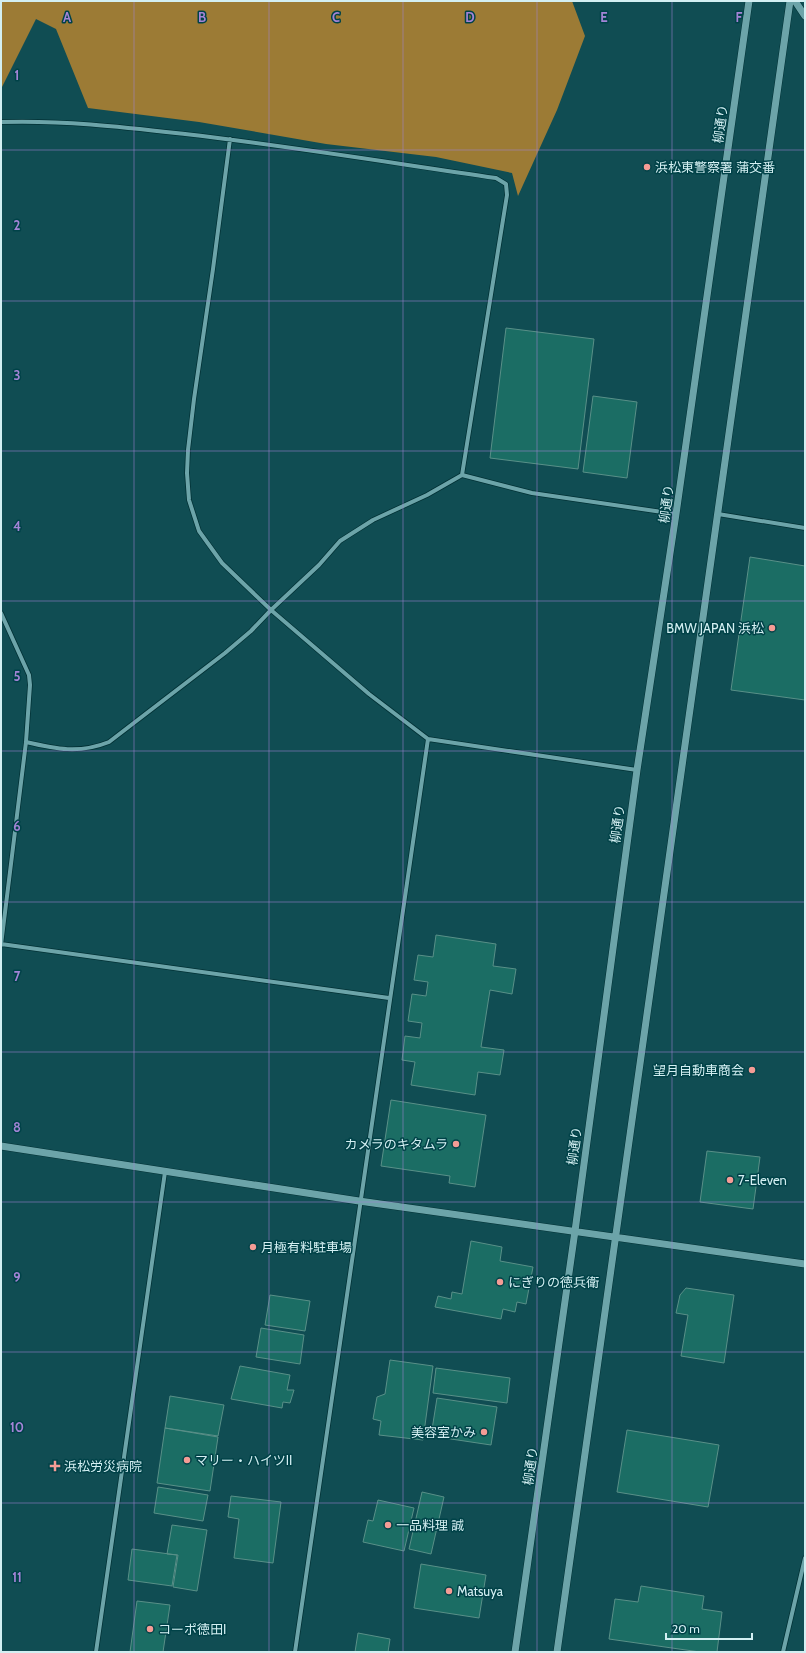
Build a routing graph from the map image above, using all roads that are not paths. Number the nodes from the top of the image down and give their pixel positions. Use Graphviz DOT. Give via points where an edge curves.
graph roads {
  1 [pos="749,1"];
  2 [pos="790,1"];
  3 [pos="795,1"];
  4 [pos="805,16"];
  5 [pos="1,122"];
  6 [pos="230,139"];
  7 [pos="462,474"];
  8 [pos="676,514"];
  9 [pos="718,514"];
  10 [pos="805,528"];
  11 [pos="271,610"];
  12 [pos="1,613"];
  13 [pos="428,739"];
  14 [pos="26,742"];
  15 [pos="637,770"];
  16 [pos="1,944"];
  17 [pos="389,998"];
  18 [pos="1,1146"];
  19 [pos="165,1172"];
  20 [pos="359,1201"];
  21 [pos="575,1231"];
  22 [pos="616,1236"];
  23 [pos="805,1264"];
  24 [pos="805,1558"];
  25 [pos="96,1652"];
  26 [pos="295,1652"];
  27 [pos="516,1652"];
  28 [pos="557,1652"];
  29 [pos="783,1652"];
  1 -- 8 [label="street, 柳通り"];
  2 -- 9 [label="street"];
  3 -- 4 [label="street"];
  5 -- 6 [label="street" via="38,120"];
  6 -- 7 [label="street" via="496,178 506,184 507,196"];
  6 -- 11 [label="street" via="193,406 187,465 189,500 199,531 222,563"];
  7 -- 8 [label="street" via="532,493"];
  7 -- 11 [label="street" via="340,540 319,565"];
  8 -- 15 [label="street, 柳通り"];
  9 -- 10 [label="street"];
  9 -- 22 [label="street"];
  11 -- 13 [label="street" via="370,694"];
  11 -- 14 [label="street" via="231,648 109,742 94,748 77,750 55,749"];
  12 -- 14 [label="street" via="29,675"];
  13 -- 15 [label="street"];
  13 -- 17 [label="street"];
  14 -- 16 [label="street"];
  15 -- 21 [label="street, 柳通り"];
  16 -- 17 [label="street"];
  17 -- 20 [label="street"];
  18 -- 19 [label="street"];
  19 -- 20 [label="street"];
  19 -- 25 [label="street"];
  20 -- 21 [label="street"];
  20 -- 26 [label="street"];
  21 -- 22 [label="street"];
  21 -- 27 [label="street, 柳通り"];
  22 -- 23 [label="street"];
  22 -- 28 [label="street"];
  24 -- 29 [label="street"];
}
